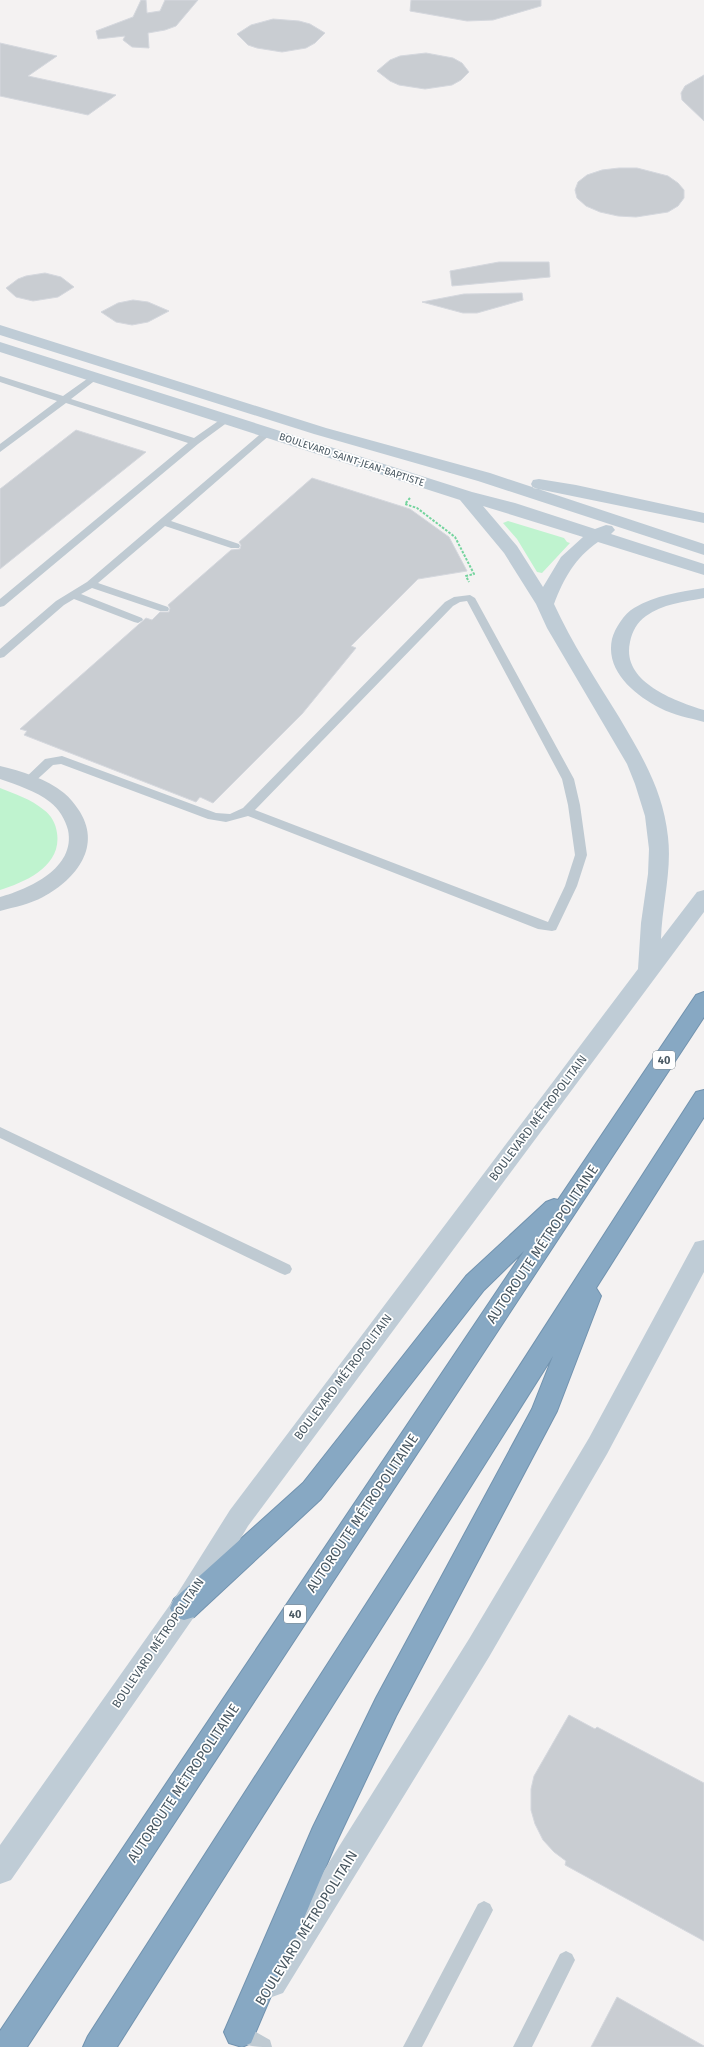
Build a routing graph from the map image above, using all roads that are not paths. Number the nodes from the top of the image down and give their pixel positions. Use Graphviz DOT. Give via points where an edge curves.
graph roads {
  1 [pos="0,330"];
  2 [pos="0,347"];
  3 [pos="94,377"];
  4 [pos="0,379"];
  5 [pos="65,400"];
  6 [pos="226,419"];
  7 [pos="268,432"];
  8 [pos="195,442"];
  9 [pos="0,449"];
  10 [pos="484,477"];
  11 [pos="466,496"];
  12 [pos="704,518"];
  13 [pos="164,522"];
  14 [pos="620,523"];
  15 [pos="596,535"];
  16 [pos="235,546"];
  17 [pos="704,550"];
  18 [pos="704,570"];
  19 [pos="91,584"];
  20 [pos="704,593"];
  21 [pos="73,595"];
  22 [pos="0,604"];
  23 [pos="545,604"];
  24 [pos="164,610"];
  25 [pos="138,620"];
  26 [pos="0,656"];
  27 [pos="704,716"];
  28 [pos="0,772"];
  29 [pos="27,782"];
  30 [pos="247,811"];
  31 [pos="704,897"];
  32 [pos="0,904"];
  33 [pos="649,971"];
  34 [pos="704,1000"];
  35 [pos="704,1098"];
  36 [pos="0,1132"];
  37 [pos="583,1182"];
  38 [pos="608,1249"];
  39 [pos="704,1249"];
  40 [pos="285,1269"];
  41 [pos="184,1608"];
  42 [pos="0,1870"];
  43 [pos="484,1910"];
  44 [pos="566,1960"];
  45 [pos="244,2042"];
  46 [pos="8,2047"];
  47 [pos="99,2047"];
  48 [pos="412,2047"];
  49 [pos="522,2047"];
  1 -- 10 [label="main road, BOULEVARD SAINT-JEAN-BAPTISTE" via="320,431"];
  2 -- 3 [label="main road, BOULEVARD SAINT-JEAN-BAPTISTE"];
  3 -- 5 [label="lane"];
  3 -- 6 [label="main road, BOULEVARD SAINT-JEAN-BAPTISTE"];
  4 -- 5 [label="lane"];
  5 -- 8 [label="lane"];
  5 -- 9 [label="lane"];
  6 -- 7 [label="main road, BOULEVARD SAINT-JEAN-BAPTISTE"];
  6 -- 8 [label="lane"];
  7 -- 11 [label="main road, BOULEVARD SAINT-JEAN-BAPTISTE"];
  7 -- 13 [label="lane"];
  8 -- 22 [label="lane"];
  10 -- 12 [label="main road" via="576,490"];
  10 -- 14 [label="main road, BOULEVARD SAINT-JEAN-BAPTISTE"];
  11 -- 15 [label="main road, BOULEVARD SAINT-JEAN-BAPTISTE"];
  11 -- 23 [label="main road" via="506,542"];
  13 -- 16 [label="lane"];
  13 -- 19 [label="lane"];
  14 -- 15 [label="main road"];
  14 -- 17 [label="main road, BOULEVARD SAINT-JEAN-BAPTISTE"];
  15 -- 18 [label="main road, BOULEVARD SAINT-JEAN-BAPTISTE"];
  15 -- 23 [label="main road" via="583,543 562,566 552,582"];
  19 -- 21 [label="lane"];
  19 -- 24 [label="lane"];
  20 -- 27 [label="main road" via="667,600 638,613 625,627 618,651 629,676 645,691 667,704"];
  21 -- 25 [label="lane"];
  21 -- 26 [label="lane" via="60,603"];
  23 -- 33 [label="main road" via="556,628 637,764 650,796 659,848"];
  28 -- 29 [label="street"];
  29 -- 30 [label="lane" via="49,762 62,760 216,817 231,818"];
  29 -- 32 [label="street" via="54,795 71,812 80,830 78,850 73,860 54,881 26,897"];
  30 -- 30 [label="lane" via="449,604 458,599 470,598 565,770 582,855 572,886 552,927 542,926"];
  31 -- 33 [label="main road, BOULEVARD MÉTROPOLITAIN"];
  33 -- 41 [label="main road, BOULEVARD MÉTROPOLITAIN" via="272,1472 239,1518"];
  34 -- 37 [label="highway, AUTOROUTE MÉTROPOLITAINE / 40"];
  35 -- 38 [label="highway"];
  36 -- 40 [label="lane"];
  37 -- 41 [label="highway" via="475,1283 312,1491"];
  37 -- 46 [label="highway, AUTOROUTE MÉTROPOLITAINE / 40"];
  38 -- 45 [label="highway" via="544,1411 386,1707 323,1837"];
  38 -- 47 [label="highway"];
  39 -- 45 [label="main road, BOULEVARD MÉTROPOLITAIN" via="598,1446 353,1854"];
  41 -- 42 [label="main road, BOULEVARD MÉTROPOLITAIN"];
  43 -- 48 [label="lane"];
  44 -- 49 [label="lane"];
}
